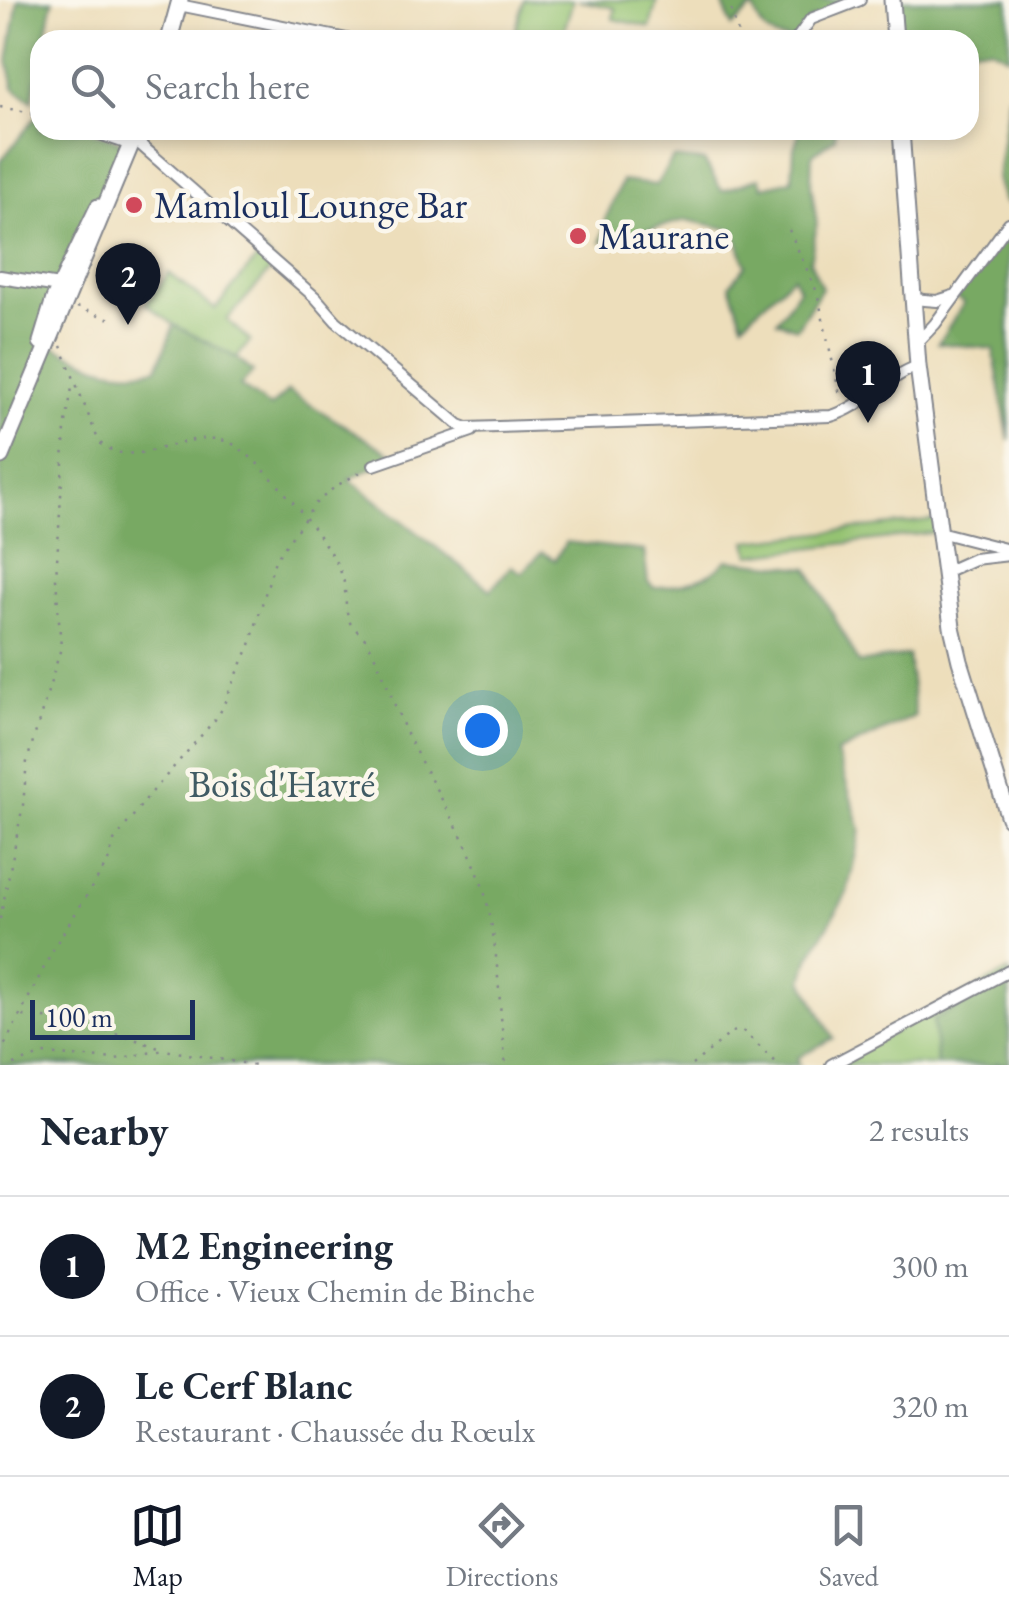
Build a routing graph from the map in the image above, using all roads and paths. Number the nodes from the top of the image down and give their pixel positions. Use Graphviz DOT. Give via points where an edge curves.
graph roads {
  1 [pos="728,0"];
  2 [pos="860,0"];
  3 [pos="892,0"];
  4 [pos="180,2"];
  5 [pos="172,30"];
  6 [pos="307,30"];
  7 [pos="737,30"];
  8 [pos="804,30"];
  9 [pos="895,30"];
  10 [pos="0,106"];
  11 [pos="30,113"];
  12 [pos="133,140"];
  13 [pos="136,140"];
  14 [pos="902,140"];
  15 [pos="1009,223"];
  16 [pos="789,230"];
  17 [pos="0,277"];
  18 [pos="66,292"];
  19 [pos="954,296"];
  20 [pos="912,299"];
  21 [pos="113,320"];
  22 [pos="48,334"];
  23 [pos="916,344"];
  24 [pos="918,366"];
  25 [pos="73,380"];
  26 [pos="844,411"];
  27 [pos="478,429"];
  28 [pos="0,457"];
  29 [pos="374,466"];
  30 [pos="304,516"];
  31 [pos="939,532"];
  32 [pos="1009,552"];
  33 [pos="945,572"];
  34 [pos="1009,818"];
  35 [pos="0,919"];
  36 [pos="1009,970"];
  37 [pos="22,1016"];
  38 [pos="164,1050"];
  39 [pos="0,1054"];
  40 [pos="14,1065"];
  41 [pos="255,1065"];
  42 [pos="506,1065"];
  43 [pos="692,1065"];
  44 [pos="779,1065"];
  45 [pos="831,1065"];
  1 -- 7 [label="path"];
  2 -- 8 [label="street" via="811,20"];
  3 -- 9 [label="main road"];
  4 -- 5 [label="main road"];
  4 -- 6 [label="street"];
  10 -- 11 [label="path"];
  12 -- 18 [label="main road"];
  13 -- 27 [label="street" via="336,321 459,425"];
  14 -- 20 [label="main road"];
  15 -- 19 [label="street"];
  16 -- 26 [label="path" via="817,292"];
  17 -- 18 [label="street"];
  18 -- 21 [label="path"];
  18 -- 22 [label="main road"];
  19 -- 20 [label="street"];
  19 -- 23 [label="street"];
  20 -- 23 [label="main road"];
  22 -- 25 [label="path"];
  22 -- 28 [label="main road"];
  23 -- 24 [label="main road"];
  24 -- 26 [label="street"];
  24 -- 31 [label="main road"];
  25 -- 30 [label="path" via="99,442 111,452 126,455 210,436 236,446"];
  25 -- 35 [label="path" via="56,578 61,648 27,760"];
  26 -- 27 [label="street"];
  27 -- 29 [label="street"];
  29 -- 30 [label="path" via="336,486"];
  30 -- 37 [label="path" via="275,560 220,715 114,841"];
  30 -- 42 [label="path" via="341,574 349,623 368,642 407,734 470,850 492,924"];
  31 -- 32 [label="street"];
  31 -- 33 [label="main road"];
  32 -- 33 [label="street"];
  33 -- 34 [label="main road" via="960,662"];
  36 -- 45 [label="street"];
  37 -- 38 [label="path"];
  37 -- 39 [label="path"];
  38 -- 40 [label="path" via="116,1059 43,1054"];
  38 -- 41 [label="path"];
  43 -- 44 [label="path" via="742,1030"];
}
